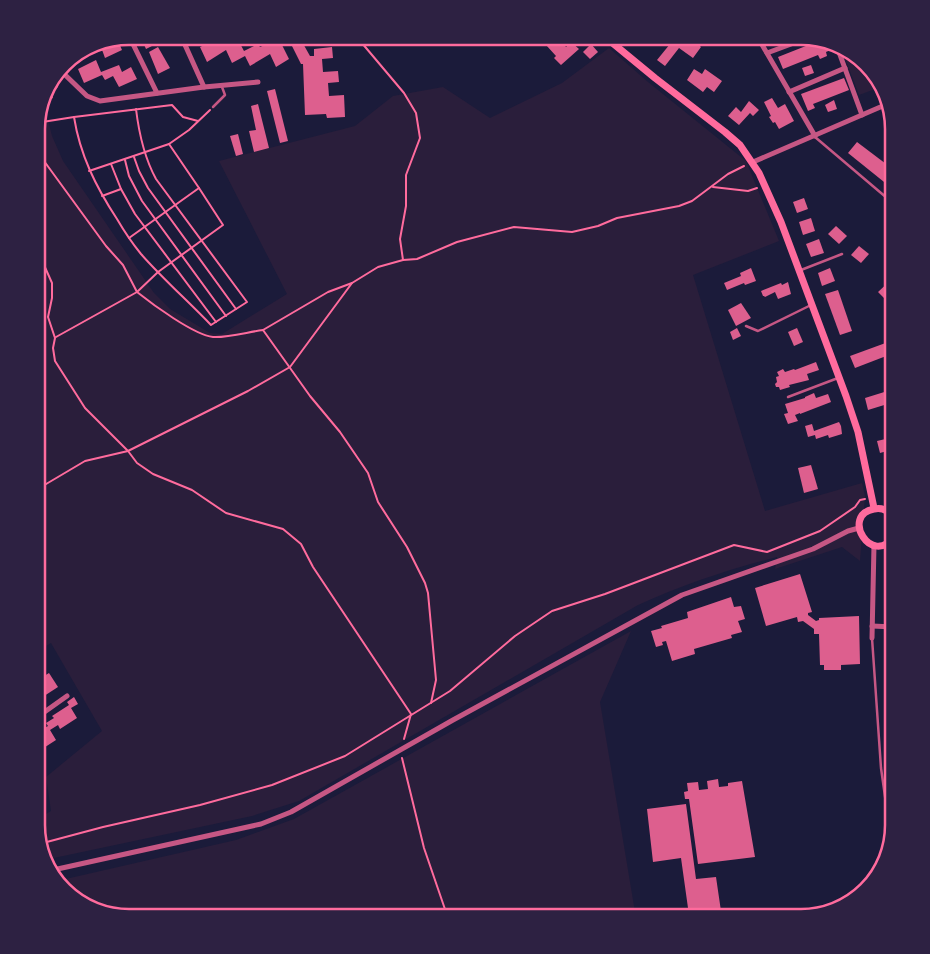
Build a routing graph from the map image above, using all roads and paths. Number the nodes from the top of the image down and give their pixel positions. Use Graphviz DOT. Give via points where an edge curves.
graph roads {
  1 [pos="133,45"];
  2 [pos="185,45"];
  3 [pos="364,45"];
  4 [pos="615,45"];
  5 [pos="762,45"];
  6 [pos="790,45"];
  7 [pos="767,54"];
  8 [pos="840,55"];
  9 [pos="845,68"];
  10 [pos="65,75"];
  11 [pos="258,82"];
  12 [pos="222,85"];
  13 [pos="204,87"];
  14 [pos="788,92"];
  15 [pos="156,93"];
  16 [pos="213,107"];
  17 [pos="881,107"];
  18 [pos="136,109"];
  19 [pos="862,115"];
  20 [pos="74,117"];
  21 [pos="198,121"];
  22 [pos="45,122"];
  23 [pos="814,136"];
  24 [pos="169,144"];
  25 [pos="144,153"];
  26 [pos="134,157"];
  27 [pos="125,160"];
  28 [pos="45,162"];
  29 [pos="753,162"];
  30 [pos="112,164"];
  31 [pos="90,171"];
  32 [pos="765,185"];
  33 [pos="713,187"];
  34 [pos="199,188"];
  35 [pos="121,189"];
  36 [pos="102,196"];
  37 [pos="885,196"];
  38 [pos="175,206"];
  39 [pos="166,212"];
  40 [pos="155,220"];
  41 [pos="144,227"];
  42 [pos="129,238"];
  43 [pos="201,240"];
  44 [pos="191,248"];
  45 [pos="842,254"];
  46 [pos="181,255"];
  47 [pos="403,260"];
  48 [pos="171,263"];
  49 [pos="45,267"];
  50 [pos="800,271"];
  51 [pos="158,272"];
  52 [pos="352,283"];
  53 [pos="137,292"];
  54 [pos="812,304"];
  55 [pos="236,309"];
  56 [pos="226,316"];
  57 [pos="216,322"];
  58 [pos="746,326"];
  59 [pos="263,330"];
  60 [pos="55,338"];
  61 [pos="290,367"];
  62 [pos="839,378"];
  63 [pos="788,397"];
  64 [pos="128,451"];
  65 [pos="45,485"];
  66 [pos="872,497"];
  67 [pos="874,508"];
  68 [pos="885,510"];
  69 [pos="859,528"];
  70 [pos="885,543"];
  71 [pos="874,545"];
  72 [pos="872,626"];
  73 [pos="885,627"];
  74 [pos="872,638"];
  75 [pos="67,696"];
  76 [pos="431,703"];
  77 [pos="45,712"];
  78 [pos="411,714"];
  79 [pos="400,750"];
  80 [pos="885,796"];
  81 [pos="47,842"];
  82 [pos="58,869"];
  83 [pos="445,909"];
  1 -- 15 [label="street"];
  2 -- 13 [label="street"];
  3 -- 47 [label="path" via="416,112 420,138 406,175 406,206 400,239"];
  4 -- 29 [label="main road" via="725,132"];
  5 -- 7 [label="street"];
  6 -- 7 [label="street"];
  7 -- 14 [label="street"];
  8 -- 9 [label="street"];
  9 -- 14 [label="street"];
  9 -- 19 [label="street"];
  10 -- 15 [label="street" via="87,96 100,101"];
  11 -- 12 [label="street"];
  12 -- 13 [label="street"];
  12 -- 16 [label="lane" via="225,95"];
  13 -- 15 [label="street"];
  14 -- 23 [label="street"];
  16 -- 21 [label="path"];
  17 -- 19 [label="street"];
  18 -- 20 [label="path"];
  18 -- 21 [label="path" via="172,105 183,116"];
  18 -- 25 [label="path"];
  19 -- 23 [label="street"];
  20 -- 22 [label="path"];
  20 -- 31 [label="path" via="79,144"];
  21 -- 24 [label="path"];
  23 -- 29 [label="street"];
  23 -- 37 [label="lane"];
  24 -- 25 [label="path"];
  24 -- 34 [label="path"];
  25 -- 26 [label="path"];
  25 -- 38 [label="path" via="156,179"];
  26 -- 27 [label="path"];
  26 -- 39 [label="path" via="144,180"];
  27 -- 30 [label="path"];
  27 -- 40 [label="path" via="134,186"];
  28 -- 53 [label="path" via="106,246 124,265"];
  29 -- 32 [label="main road"];
  29 -- 33 [label="path" via="728,174"];
  30 -- 31 [label="path"];
  30 -- 35 [label="path"];
  31 -- 36 [label="path"];
  32 -- 33 [label="path" via="748,191"];
  32 -- 50 [label="main road"];
  33 -- 47 [label="path" via="679,206 617,218 598,226 572,232 514,228 457,242 417,260"];
  34 -- 38 [label="path"];
  34 -- 43 [label="path" via="223,225"];
  35 -- 36 [label="path"];
  35 -- 41 [label="path"];
  36 -- 42 [label="path"];
  38 -- 39 [label="path"];
  38 -- 43 [label="path"];
  39 -- 40 [label="path"];
  39 -- 44 [label="path"];
  40 -- 41 [label="path"];
  40 -- 46 [label="path"];
  41 -- 42 [label="path"];
  41 -- 48 [label="path"];
  42 -- 51 [label="path"];
  43 -- 44 [label="path"];
  43 -- 55 [label="path" via="246,302"];
  44 -- 46 [label="path"];
  44 -- 55 [label="path"];
  45 -- 50 [label="lane"];
  46 -- 48 [label="path"];
  46 -- 56 [label="path"];
  47 -- 52 [label="path" via="378,267"];
  48 -- 51 [label="path"];
  48 -- 57 [label="path"];
  49 -- 60 [label="path" via="52,283 48,318"];
  50 -- 54 [label="main road"];
  51 -- 53 [label="path"];
  51 -- 57 [label="path" via="211,325"];
  52 -- 59 [label="path" via="328,292"];
  52 -- 61 [label="path"];
  53 -- 59 [label="path" via="205,335"];
  53 -- 60 [label="path"];
  54 -- 58 [label="lane" via="758,331"];
  54 -- 62 [label="main road"];
  55 -- 56 [label="path"];
  56 -- 57 [label="path"];
  59 -- 61 [label="path"];
  60 -- 64 [label="path" via="56,361 85,408"];
  61 -- 64 [label="path"];
  61 -- 76 [label="path" via="368,473 378,502 426,583 436,680"];
  62 -- 63 [label="lane"];
  62 -- 66 [label="main road" via="858,432"];
  64 -- 65 [label="path" via="85,461"];
  64 -- 78 [label="path" via="137,463 153,474 192,490 226,513 283,529 302,544 313,568"];
  66 -- 67 [label="main road"];
  66 -- 76 [label="path" via="860,500 820,531 767,552 734,546 552,611"];
  67 -- 68 [label="main road"];
  67 -- 69 [label="main road" via="864,513"];
  69 -- 71 [label="main road" via="863,538"];
  69 -- 79 [label="street" via="813,550 682,595"];
  70 -- 71 [label="main road"];
  71 -- 72 [label="street"];
  72 -- 73 [label="street"];
  72 -- 74 [label="street"];
  74 -- 80 [label="lane"];
  75 -- 77 [label="street"];
  76 -- 78 [label="path"];
  78 -- 79 [label="path"];
  78 -- 81 [label="path" via="345,756 272,785"];
  79 -- 82 [label="street" via="291,812 261,824"];
  79 -- 83 [label="path" via="424,848"];
}
